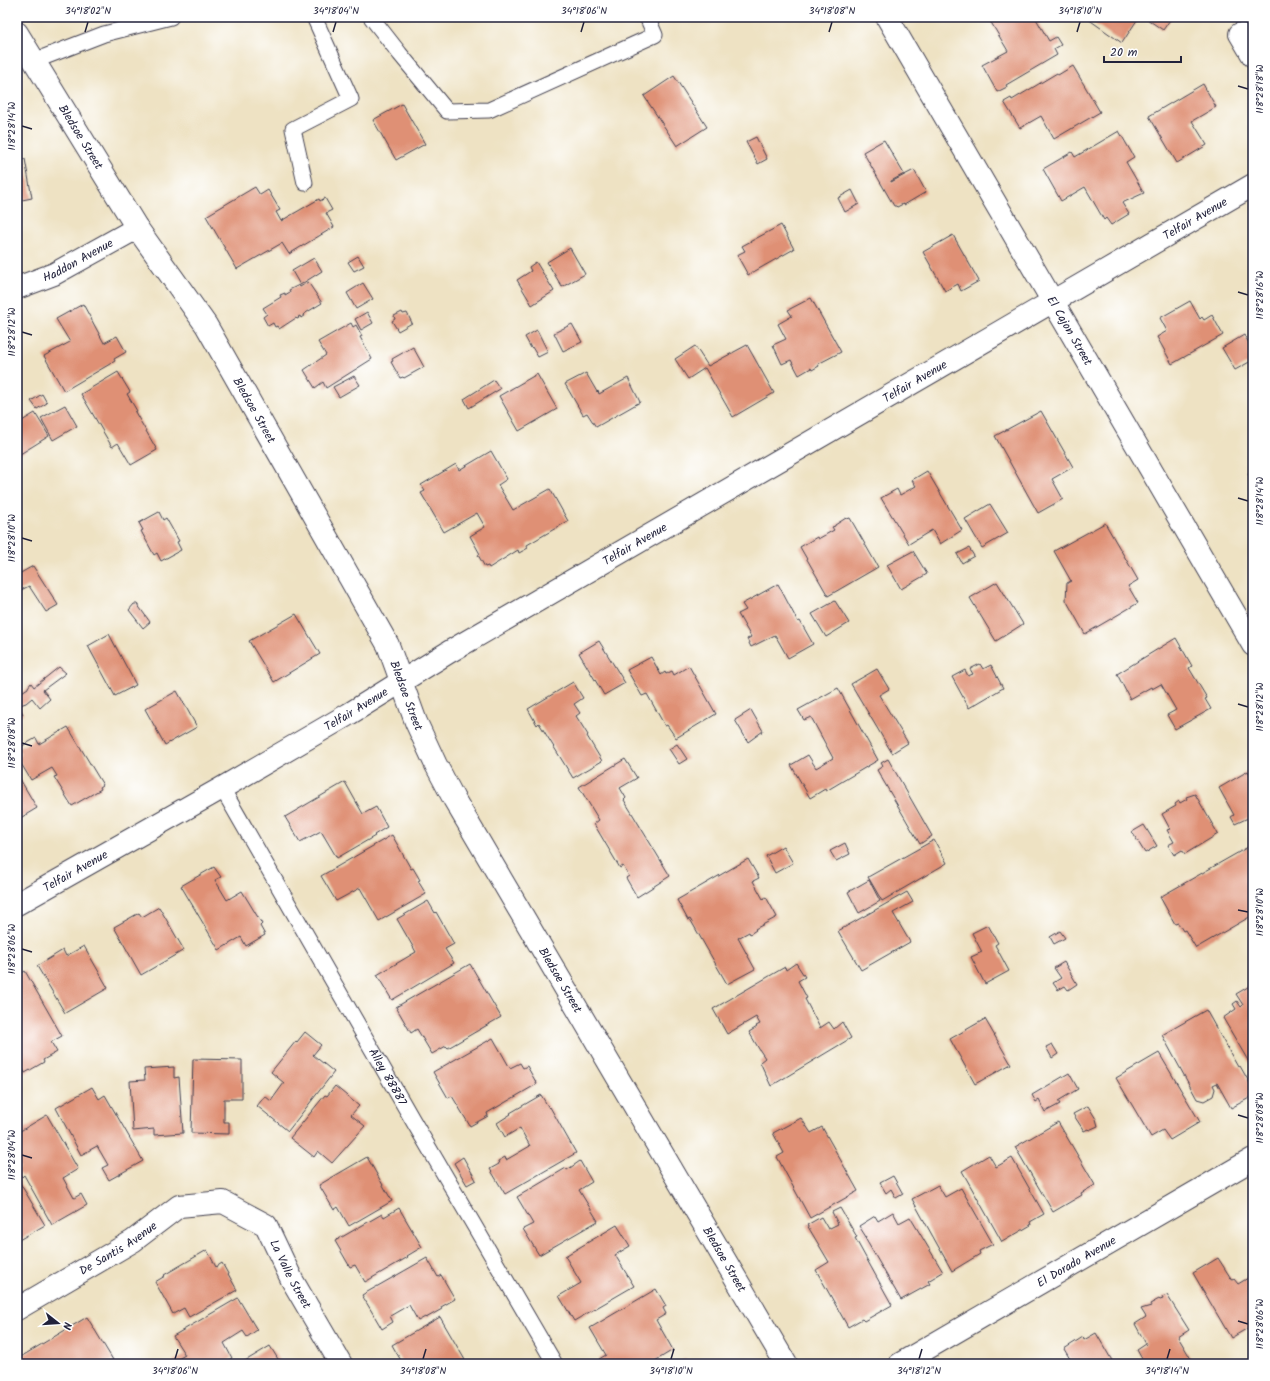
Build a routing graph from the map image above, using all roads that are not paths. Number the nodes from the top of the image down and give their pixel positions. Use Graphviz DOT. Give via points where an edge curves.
graph roads {
  1 [pos="171,17"];
  2 [pos="314,17"];
  3 [pos="371,17"];
  4 [pos="647,17"];
  5 [pos="887,17"];
  6 [pos="17,33"];
  7 [pos="1240,34"];
  8 [pos="1253,56"];
  9 [pos="34,61"];
  10 [pos="305,183"];
  11 [pos="1253,185"];
  12 [pos="137,228"];
  13 [pos="17,288"];
  14 [pos="1053,301"];
  15 [pos="1253,645"];
  16 [pos="401,682"];
  17 [pos="222,788"];
  18 [pos="17,904"];
  19 [pos="1253,1159"];
  20 [pos="223,1202"];
  21 [pos="17,1309"];
  22 [pos="341,1364"];
  23 [pos="555,1364"];
  24 [pos="786,1364"];
  25 [pos="900,1364"];
  1 -- 9 [label="lane" via="104,34"];
  2 -- 10 [label="lane" via="351,99 293,130"];
  3 -- 4 [label="lane" via="447,111 489,110 655,35"];
  5 -- 14 [label="street, El Cajon Street"];
  6 -- 9 [label="street, Bledsoe Street"];
  7 -- 8 [label="street"];
  9 -- 12 [label="street, Bledsoe Street"];
  11 -- 14 [label="street, Telfair Avenue"];
  12 -- 13 [label="street, Haddon Avenue" via="54,274"];
  12 -- 16 [label="street, Bledsoe Street" via="206,325 388,645"];
  14 -- 15 [label="street, El Cajon Street"];
  14 -- 16 [label="street, Telfair Avenue"];
  16 -- 17 [label="street, Telfair Avenue"];
  16 -- 24 [label="street, Bledsoe Street" via="424,740 454,799"];
  17 -- 18 [label="street, Telfair Avenue"];
  17 -- 23 [label="lane, Alley 88887"];
  19 -- 25 [label="street, El Dorado Avenue"];
  20 -- 21 [label="street, De Santis Avenue" via="179,1206 132,1241"];
  20 -- 22 [label="street, La Valle Street" via="266,1225 292,1280"];
}
